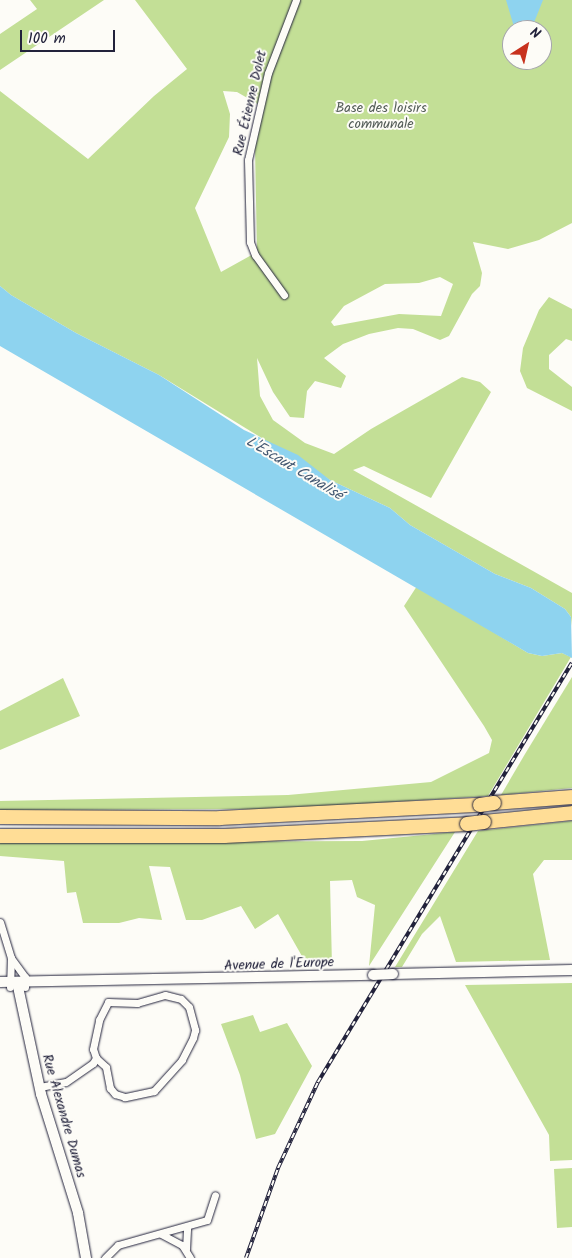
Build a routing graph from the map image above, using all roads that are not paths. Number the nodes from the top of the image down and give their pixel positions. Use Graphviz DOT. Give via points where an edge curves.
graph roads {
  1 [pos="296,0"];
  2 [pos="284,294"];
  3 [pos="572,797"];
  4 [pos="572,813"];
  5 [pos="0,817"];
  6 [pos="0,836"];
  7 [pos="0,922"];
  8 [pos="11,958"];
  9 [pos="572,970"];
  10 [pos="13,985"];
  11 [pos="96,1058"];
  12 [pos="40,1087"];
  13 [pos="215,1195"];
  14 [pos="187,1227"];
  15 [pos="162,1234"];
  16 [pos="186,1249"];
  17 [pos="107,1255"];
  18 [pos="86,1258"];
  19 [pos="190,1258"];
  1 -- 2 [label="street, Rue Étienne Dolet" via="268,73 249,156 250,242 254,255"];
  3 -- 5 [label="highway, bridge" via="480,805 211,818"];
  4 -- 6 [label="highway, bridge" via="467,824 224,836"];
  7 -- 8 [label="street"];
  8 -- 10 [label="street"];
  8 -- 10 [label="street"];
  9 -- 10 [label="main road, Avenue de l'Europe, bridge"];
  10 -- 12 [label="main road, Rue Alexandre Dumas"];
  11 -- 11 [label="street" via="93,1049 99,1020 108,1002 137,1003 165,995 181,999 189,1007 195,1030 193,1038 182,1060 154,1091 126,1097 116,1094 110,1088 106,1067"];
  11 -- 12 [label="street" via="70,1080"];
  12 -- 18 [label="main road, Rue Alexandre Dumas" via="78,1213"];
  13 -- 14 [label="street" via="209,1219"];
  14 -- 15 [label="street"];
  14 -- 16 [label="street"];
  15 -- 16 [label="street"];
  15 -- 17 [label="street" via="118,1245"];
  16 -- 19 [label="street"];
}
